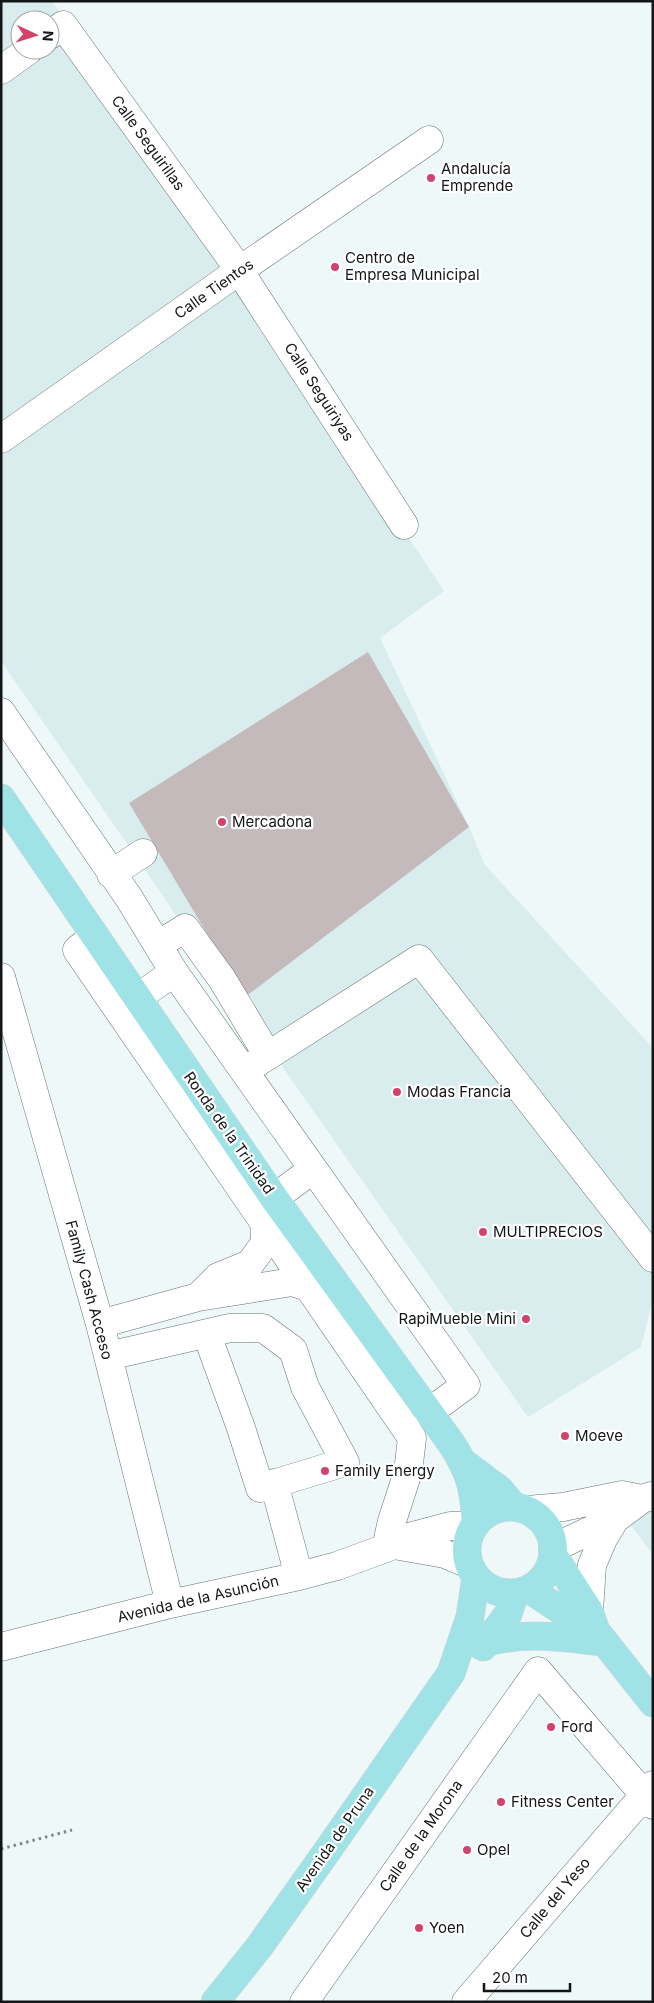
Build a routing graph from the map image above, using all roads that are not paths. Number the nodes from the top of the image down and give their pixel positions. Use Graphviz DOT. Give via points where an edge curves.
graph roads {
  1 [pos="60,35"];
  2 [pos="14,60"];
  3 [pos="1,70"];
  4 [pos="428,140"];
  5 [pos="236,265"];
  6 [pos="1,439"];
  7 [pos="404,524"];
  8 [pos="1,712"];
  9 [pos="1,798"];
  10 [pos="143,853"];
  11 [pos="111,874"];
  12 [pos="94,936"];
  13 [pos="158,945"];
  14 [pos="1,977"];
  15 [pos="168,977"];
  16 [pos="136,999"];
  17 [pos="268,1056"];
  18 [pos="244,1071"];
  19 [pos="312,1170"];
  20 [pos="269,1209"];
  21 [pos="653,1258"];
  22 [pos="311,1288"];
  23 [pos="198,1297"];
  24 [pos="100,1324"];
  25 [pos="207,1335"];
  26 [pos="108,1356"];
  27 [pos="437,1407"];
  28 [pos="464,1463"];
  29 [pos="274,1483"];
  30 [pos="647,1497"];
  31 [pos="521,1508"];
  32 [pos="615,1519"];
  33 [pos="475,1525"];
  34 [pos="390,1546"];
  35 [pos="553,1552"];
  36 [pos="473,1571"];
  37 [pos="300,1576"];
  38 [pos="522,1591"];
  39 [pos="170,1604"];
  40 [pos="596,1628"];
  41 [pos="488,1642"];
  42 [pos="1,1648"];
  43 [pos="450,1673"];
  44 [pos="653,1704"];
  45 [pos="650,1795"];
  46 [pos="215,2002"];
  47 [pos="304,2002"];
  48 [pos="466,2002"];
  1 -- 5 [label="street, Calle Seguirillas"];
  2 -- 3 [label="street"];
  4 -- 5 [label="street, Calle Tientos"];
  5 -- 6 [label="street, Calle Tientos"];
  5 -- 7 [label="street, Calle Seguiriyas"];
  8 -- 11 [label="street"];
  9 -- 12 [label="main road, Ronda de la Trinidad"];
  10 -- 11 [label="street"];
  11 -- 13 [label="street"];
  12 -- 16 [label="main road, Ronda de la Trinidad"];
  12 -- 20 [label="street" via="77,950"];
  13 -- 15 [label="street"];
  13 -- 17 [label="street" via="185,928 222,980"];
  14 -- 24 [label="street, Family Cash Acceso"];
  15 -- 16 [label="street"];
  15 -- 18 [label="street"];
  16 -- 20 [label="main road, Ronda de la Trinidad"];
  17 -- 18 [label="street"];
  17 -- 21 [label="street" via="419,959"];
  18 -- 19 [label="street"];
  19 -- 20 [label="street"];
  19 -- 27 [label="street" via="466,1385"];
  20 -- 22 [label="street"];
  20 -- 23 [label="street" via="265,1243 250,1264 218,1277"];
  20 -- 27 [label="main road, Ronda de la Trinidad"];
  22 -- 23 [label="street" via="292,1282"];
  22 -- 34 [label="street" via="412,1438 408,1472 392,1521"];
  23 -- 24 [label="street"];
  24 -- 26 [label="street, Family Cash Acceso"];
  25 -- 26 [label="street"];
  25 -- 29 [label="street" via="260,1488"];
  25 -- 29 [label="street" via="230,1328 263,1328 293,1350 306,1387 345,1462"];
  26 -- 39 [label="street, Family Cash Acceso"];
  27 -- 28 [label="main road, Ronda de la Trinidad"];
  28 -- 31 [label="main road, Ronda de la Trinidad"];
  28 -- 33 [label="main road, Ronda de la Trinidad" via="474,1494"];
  29 -- 37 [label="street"];
  30 -- 31 [label="street" via="622,1496 563,1507"];
  30 -- 32 [label="street"];
  31 -- 33 [label="main road" via="500,1508 487,1513"];
  31 -- 35 [label="main road" via="539,1518 548,1529"];
  32 -- 35 [label="street"];
  32 -- 40 [label="street" via="592,1565"];
  33 -- 34 [label="street, Avenida de la Asunción" via="450,1526 409,1537"];
  33 -- 36 [label="main road" via="469,1535 467,1550"];
  34 -- 36 [label="street" via="444,1554"];
  34 -- 37 [label="street, Avenida de la Asunción"];
  35 -- 38 [label="main road" via="549,1569 541,1580"];
  35 -- 40 [label="main road"];
  36 -- 38 [label="main road" via="487,1587 499,1592"];
  36 -- 43 [label="main road, Avenida de Pruna" via="470,1617"];
  37 -- 39 [label="street, Avenida de la Asunción"];
  38 -- 40 [label="main road"];
  38 -- 41 [label="main road, Avenida de Pruna"];
  39 -- 42 [label="street, Avenida de la Asunción"];
  40 -- 41 [label="main road"];
  40 -- 44 [label="main road"];
  41 -- 43 [label="main road, Avenida de Pruna"];
  43 -- 46 [label="main road, Avenida de Pruna" via="259,1947"];
  45 -- 47 [label="street, Calle de la Morona" via="538,1671"];
  45 -- 48 [label="street, Calle del Yeso"];
}
